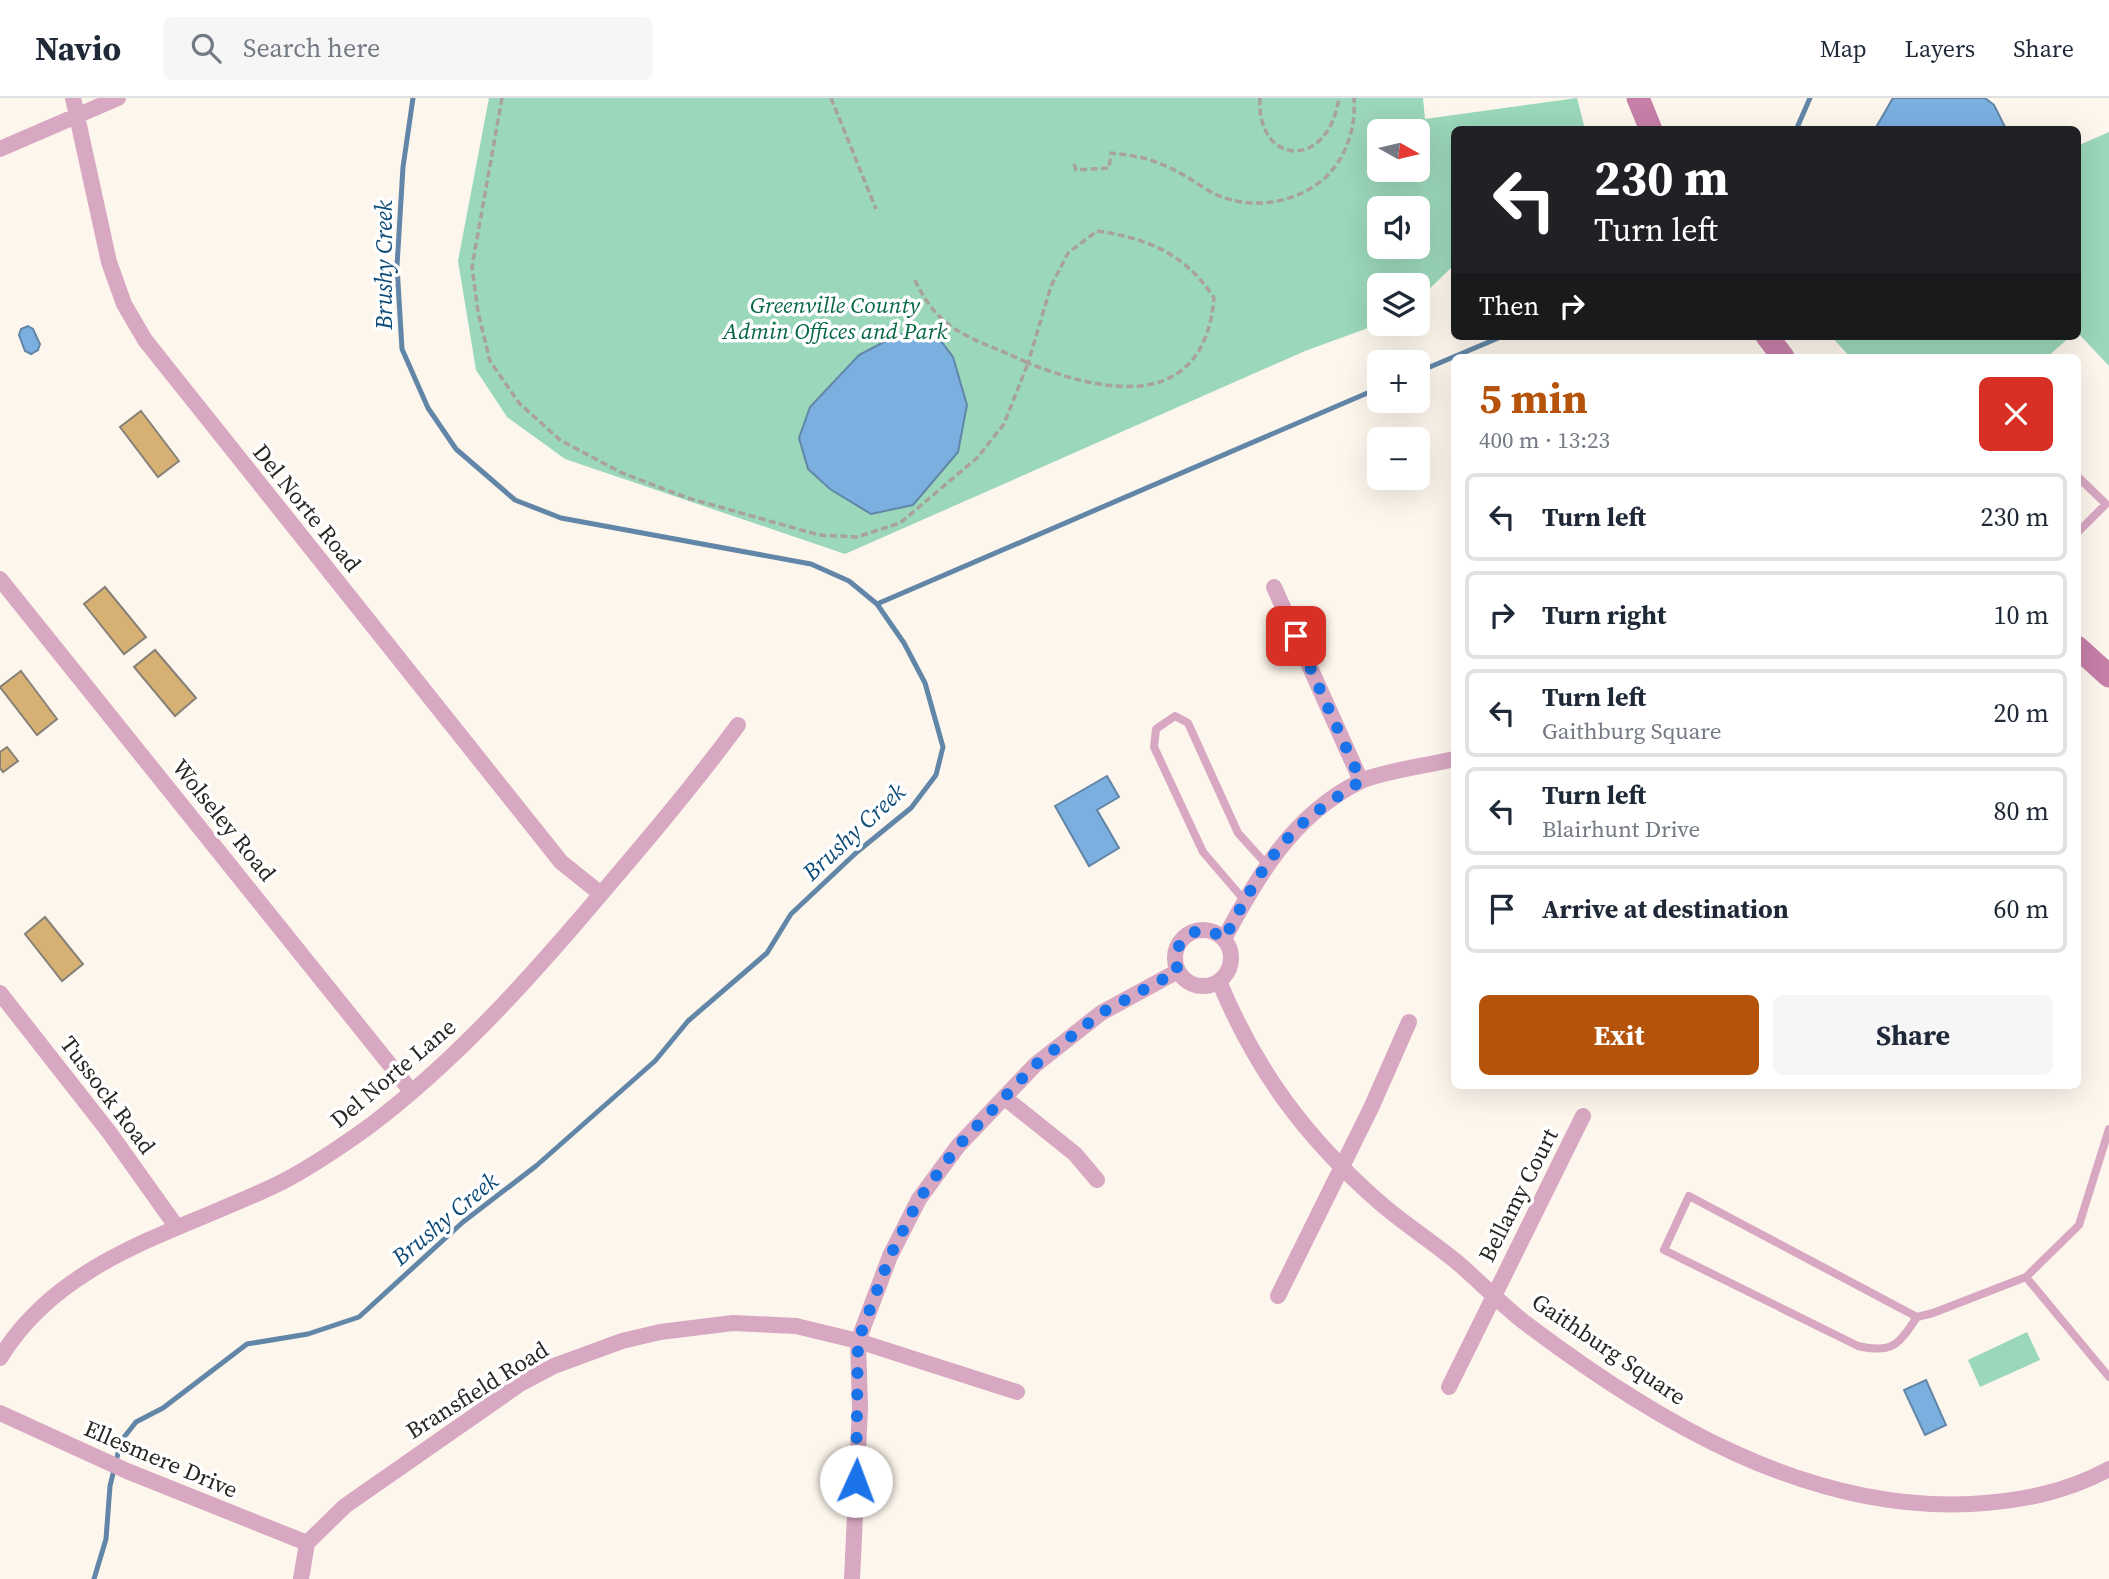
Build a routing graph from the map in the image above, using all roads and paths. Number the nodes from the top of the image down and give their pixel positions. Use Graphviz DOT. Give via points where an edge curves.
graph roads {
  1 [pos="73,98"];
  2 [pos="118,98"];
  3 [pos="502,98"];
  4 [pos="831,98"];
  5 [pos="1260,98"];
  6 [pos="1339,98"];
  7 [pos="1354,98"];
  8 [pos="1638,98"];
  9 [pos="77,116"];
  10 [pos="1649,126"];
  11 [pos="0,149"];
  12 [pos="1074,164"];
  13 [pos="876,208"];
  14 [pos="914,278"];
  15 [pos="1770,340"];
  16 [pos="1781,354"];
  17 [pos="1028,363"];
  18 [pos="2081,480"];
  19 [pos="2081,529"];
  20 [pos="0,579"];
  21 [pos="1274,587"];
  22 [pos="2081,651"];
  23 [pos="2109,676"];
  24 [pos="738,725"];
  25 [pos="1451,760"];
  26 [pos="1361,781"];
  27 [pos="1267,864"];
  28 [pos="601,894"];
  29 [pos="1244,901"];
  30 [pos="1224,939"];
  31 [pos="1178,971"];
  32 [pos="1219,981"];
  33 [pos="0,993"];
  34 [pos="1409,1022"];
  35 [pos="411,1091"];
  36 [pos="1005,1098"];
  37 [pos="1583,1116"];
  38 [pos="2109,1129"];
  39 [pos="1342,1167"];
  40 [pos="1097,1180"];
  41 [pos="176,1226"];
  42 [pos="2026,1277"];
  43 [pos="1494,1295"];
  44 [pos="1278,1296"];
  45 [pos="1917,1317"];
  46 [pos="858,1341"];
  47 [pos="0,1358"];
  48 [pos="2109,1377"];
  49 [pos="1449,1387"];
  50 [pos="1017,1392"];
  51 [pos="0,1413"];
  52 [pos="2109,1469"];
  53 [pos="307,1543"];
  54 [pos="301,1579"];
  55 [pos="852,1579"];
  1 -- 9 [label="street, Del Norte Road"];
  2 -- 9 [label="street"];
  3 -- 17 [label="path" via="472,267 490,361 519,403 560,440 622,472 688,498 819,535 857,537 900,523 977,458 1004,424"];
  4 -- 13 [label="path"];
  5 -- 6 [label="path" via="1264,130 1286,149 1300,151 1325,138"];
  7 -- 12 [label="path" via="1349,141 1333,170 1315,187 1284,200 1255,203 1227,199 1169,167 1111,153 1109,168 1076,170"];
  8 -- 10 [label="main road"];
  9 -- 11 [label="street"];
  9 -- 28 [label="street, Del Norte Road" via="108,262 124,304 145,340 537,833 562,862"];
  14 -- 17 [label="path" via="923,298 952,330"];
  15 -- 16 [label="main road"];
  17 -- 17 [label="path" via="1111,387 1146,387 1185,369 1206,344 1214,298 1200,276 1170,252 1133,236 1097,231 1068,253 1051,286"];
  18 -- 19 [label="lane" via="2106,504"];
  20 -- 35 [label="street, Wolseley Road"];
  21 -- 26 [label="street"];
  22 -- 23 [label="main road"];
  24 -- 28 [label="street, Del Norte Lane"];
  25 -- 26 [label="street"];
  26 -- 27 [label="street" via="1304,822"];
  27 -- 29 [label="street"];
  27 -- 29 [label="lane" via="1238,833 1188,723 1175,716 1164,722 1156,729 1154,747 1203,852"];
  28 -- 35 [label="street, Del Norte Lane" via="517,992"];
  29 -- 30 [label="street"];
  30 -- 31 [label="street" via="1209,930 1191,932 1178,944"];
  30 -- 32 [label="street" via="1231,956"];
  31 -- 32 [label="street" via="1196,985"];
  31 -- 36 [label="street" via="1077,1030"];
  32 -- 39 [label="street, Gaithburg Square" via="1244,1037 1285,1103"];
  33 -- 41 [label="street, Tussock Road"];
  34 -- 39 [label="street"];
  35 -- 41 [label="street, Del Norte Lane" via="305,1170"];
  36 -- 40 [label="street" via="1075,1154"];
  36 -- 46 [label="street" via="958,1146 919,1199 890,1256"];
  37 -- 43 [label="street, Bellamy Court"];
  38 -- 42 [label="lane" via="2079,1226"];
  39 -- 43 [label="street, Gaithburg Square"];
  39 -- 44 [label="street"];
  41 -- 47 [label="street, Del Norte Lane" via="107,1259 52,1297"];
  42 -- 45 [label="lane"];
  42 -- 48 [label="lane"];
  43 -- 49 [label="street, Bellamy Court"];
  43 -- 52 [label="street, Gaithburg Square" via="1605,1378 1696,1434 1759,1464 1853,1494 1922,1505 2005,1502 2050,1494"];
  45 -- 45 [label="lane" via="1689,1196 1664,1250 1858,1346 1879,1351 1899,1344"];
  46 -- 50 [label="street, Bransfield Road"];
  46 -- 53 [label="street, Bransfield Road" via="796,1325 733,1323 660,1332 586,1352 520,1384 410,1459 345,1506"];
  46 -- 55 [label="street" via="860,1408"];
  51 -- 53 [label="street, Ellesmere Drive" via="142,1477"];
  53 -- 54 [label="street"];
}
